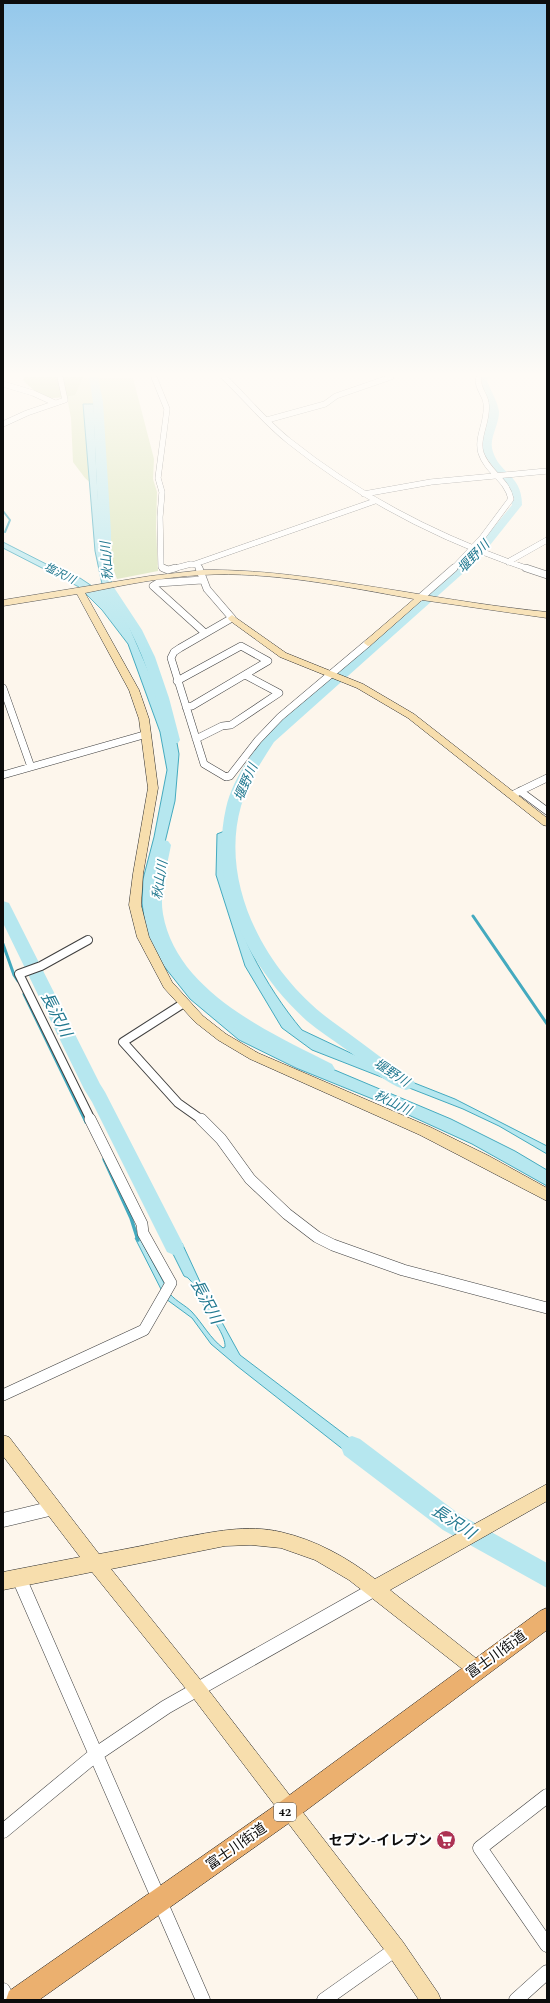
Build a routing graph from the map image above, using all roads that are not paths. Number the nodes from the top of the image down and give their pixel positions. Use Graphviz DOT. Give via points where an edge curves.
graph roads {
  1 [pos="159,470"];
  2 [pos="330,470"];
  3 [pos="494,470"];
  4 [pos="547,471"];
  5 [pos="499,476"];
  6 [pos="364,494"];
  7 [pos="375,501"];
  8 [pos="547,540"];
  9 [pos="474,548"];
  10 [pos="508,562"];
  11 [pos="195,564"];
  12 [pos="547,575"];
  13 [pos="201,577"];
  14 [pos="80,591"];
  15 [pos="422,597"];
  16 [pos="3,603"];
  17 [pos="547,615"];
  18 [pos="232,618"];
  19 [pos="205,633"];
  20 [pos="368,643"];
  21 [pos="245,675"];
  22 [pos="331,675"];
  23 [pos="177,681"];
  24 [pos="3,688"];
  25 [pos="186,708"];
  26 [pos="147,734"];
  27 [pos="196,739"];
  28 [pos="28,759"];
  29 [pos="31,767"];
  30 [pos="3,774"];
  31 [pos="547,778"];
  32 [pos="516,793"];
  33 [pos="547,811"];
  34 [pos="547,823"];
  35 [pos="88,940"];
  36 [pos="184,1003"];
  37 [pos="547,1195"];
  38 [pos="547,1308"];
  39 [pos="3,1395"];
  40 [pos="3,1443"];
  41 [pos="547,1492"];
  42 [pos="53,1508"];
  43 [pos="3,1520"];
  44 [pos="96,1564"];
  45 [pos="11,1579"];
  46 [pos="375,1589"];
  47 [pos="547,1618"];
  48 [pos="476,1668"];
  49 [pos="197,1689"];
  50 [pos="95,1755"];
  51 [pos="547,1796"];
  52 [pos="288,1810"];
  53 [pos="3,1831"];
  54 [pos="160,1900"];
  55 [pos="547,1945"];
  56 [pos="396,1949"];
  57 [pos="547,1972"];
  58 [pos="3,1990"];
  59 [pos="8,2000"];
  60 [pos="18,2000"];
  61 [pos="203,2000"];
  62 [pos="324,2000"];
  63 [pos="431,2000"];
  64 [pos="516,2000"];
  1 -- 11 [label="street" via="158,478 162,492 161,567 168,570"];
  2 -- 6 [label="street"];
  3 -- 5 [label="street"];
  4 -- 5 [label="street"];
  5 -- 6 [label="street" via="409,485"];
  5 -- 9 [label="street" via="507,485 511,499"];
  6 -- 7 [label="street"];
  7 -- 9 [label="street"];
  7 -- 11 [label="street" via="202,559"];
  8 -- 10 [label="street"];
  9 -- 10 [label="street"];
  9 -- 15 [label="street"];
  10 -- 12 [label="street"];
  11 -- 13 [label="street" via="198,565"];
  13 -- 14 [label="street" via="163,577"];
  13 -- 15 [label="street" via="262,575"];
  13 -- 18 [label="street" via="211,596"];
  13 -- 19 [label="street" via="158,583 153,586"];
  14 -- 16 [label="street"];
  14 -- 26 [label="street" via="134,690"];
  15 -- 17 [label="street"];
  15 -- 20 [label="street"];
  18 -- 19 [label="street"];
  18 -- 22 [label="street" via="283,655"];
  19 -- 23 [label="street" via="174,652 171,658"];
  20 -- 22 [label="street"];
  21 -- 23 [label="street" via="268,661 241,646"];
  21 -- 25 [label="street"];
  21 -- 27 [label="street" via="279,693 231,725 224,725 203,738"];
  22 -- 27 [label="street" via="280,717 230,776 226,777 204,764"];
  22 -- 32 [label="street" via="383,698"];
  23 -- 25 [label="street"];
  24 -- 28 [label="street"];
  25 -- 27 [label="street"];
  26 -- 29 [label="street"];
  26 -- 36 [label="street" via="153,788 135,905 143,937 168,985"];
  28 -- 29 [label="street"];
  28 -- 30 [label="street"];
  29 -- 30 [label="street"];
  31 -- 32 [label="street"];
  32 -- 33 [label="street"];
  32 -- 34 [label="street"];
  35 -- 39 [label="street" via="41,966 19,974 142,1224 143,1233 171,1283 144,1330"];
  36 -- 37 [label="street" via="222,1037 254,1056 425,1131"];
  36 -- 38 [label="street" via="123,1042 178,1103 200,1118 221,1139 250,1179 287,1214 333,1245 403,1270"];
  40 -- 42 [label="street"];
  41 -- 46 [label="street"];
  42 -- 43 [label="street"];
  42 -- 44 [label="street"];
  44 -- 45 [label="street"];
  44 -- 46 [label="street" via="225,1538 251,1537 281,1540 319,1554 355,1574"];
  44 -- 49 [label="street"];
  45 -- 50 [label="street"];
  46 -- 48 [label="street"];
  46 -- 49 [label="street"];
  47 -- 48 [label="main road, 富士川街道 / 42"];
  48 -- 52 [label="main road, 富士川街道 / 42"];
  49 -- 50 [label="street"];
  49 -- 52 [label="street"];
  50 -- 53 [label="street"];
  50 -- 54 [label="street"];
  51 -- 55 [label="street" via="480,1848"];
  52 -- 54 [label="main road, 富士川街道 / 42"];
  52 -- 56 [label="street"];
  54 -- 60 [label="main road, 富士川街道 / 42"];
  54 -- 61 [label="street"];
  56 -- 62 [label="street"];
  56 -- 63 [label="street"];
  57 -- 64 [label="street"];
  58 -- 59 [label="street"];
}
